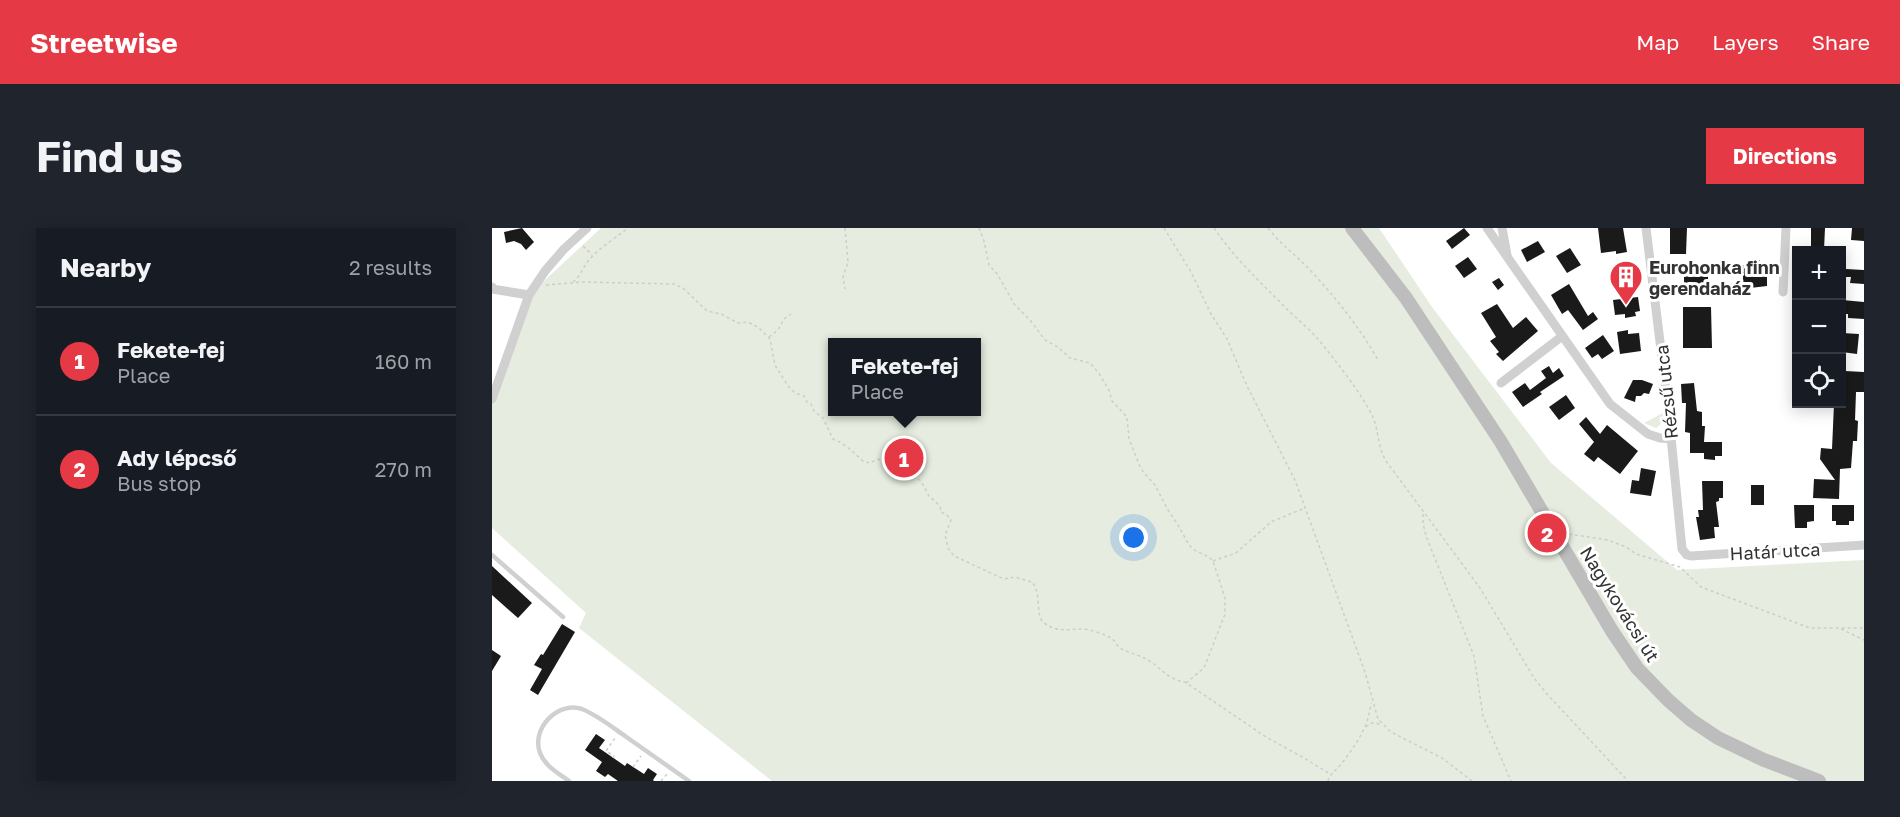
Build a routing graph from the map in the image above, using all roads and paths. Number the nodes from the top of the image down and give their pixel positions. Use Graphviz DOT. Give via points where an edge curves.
graph roads {
  1 [pos="587,228"];
  2 [pos="628,228"];
  3 [pos="845,228"];
  4 [pos="979,228"];
  5 [pos="1164,228"];
  6 [pos="1214,228"];
  7 [pos="1268,228"];
  8 [pos="1352,228"];
  9 [pos="1487,228"];
  10 [pos="1503,228"];
  11 [pos="1647,228"];
  12 [pos="1786,228"];
  13 [pos="575,239"];
  14 [pos="592,256"];
  15 [pos="1507,257"];
  16 [pos="579,276"];
  17 [pos="584,282"];
  18 [pos="572,283"];
  19 [pos="548,285"];
  20 [pos="492,288"];
  21 [pos="845,289"];
  22 [pos="1783,292"];
  23 [pos="529,296"];
  24 [pos="791,314"];
  25 [pos="1561,337"];
  26 [pos="769,338"];
  27 [pos="1378,360"];
  28 [pos="1501,383"];
  29 [pos="492,399"];
  30 [pos="1671,439"];
  31 [pos="907,459"];
  32 [pos="886,464"];
  33 [pos="1305,507"];
  34 [pos="1423,513"];
  35 [pos="1580,536"];
  36 [pos="1864,545"];
  37 [pos="492,555"];
  38 [pos="1687,555"];
  39 [pos="1213,561"];
  40 [pos="563,617"];
  41 [pos="1840,628"];
  42 [pos="1864,628"];
  43 [pos="1864,640"];
  44 [pos="1186,683"];
  45 [pos="1372,699"];
  46 [pos="1381,724"];
  47 [pos="1364,728"];
  48 [pos="619,732"];
  49 [pos="645,750"];
  50 [pos="613,758"];
  51 [pos="633,767"];
  52 [pos="1330,774"];
  53 [pos="569,781"];
  54 [pos="689,781"];
  55 [pos="1328,781"];
  56 [pos="1472,781"];
  57 [pos="1511,781"];
  58 [pos="1628,781"];
  59 [pos="1819,781"];
  1 -- 13 [label="street"];
  2 -- 14 [label="path"];
  3 -- 21 [label="path"];
  4 -- 39 [label="path" via="989,265 1014,304 1045,340 1070,358 1090,363 1098,372 1112,401 1127,417 1141,469 1155,484 1189,545"];
  5 -- 33 [label="path" via="1227,339"];
  6 -- 34 [label="path" via="1238,260 1326,349 1371,414 1386,461"];
  7 -- 27 [label="path" via="1357,326"];
  8 -- 59 [label="street, Nagykovácsi út" via="1406,298 1494,433 1637,668 1691,720 1718,738"];
  9 -- 15 [label="street"];
  10 -- 15 [label="street"];
  11 -- 30 [label="street, Rézsű utca"];
  12 -- 22 [label="street"];
  13 -- 14 [label="path"];
  13 -- 23 [label="street" via="545,271"];
  14 -- 16 [label="path"];
  15 -- 25 [label="street"];
  16 -- 17 [label="path"];
  16 -- 18 [label="path"];
  17 -- 18 [label="path"];
  17 -- 26 [label="path" via="678,285 706,311 754,325"];
  18 -- 19 [label="path"];
  20 -- 23 [label="street"];
  23 -- 29 [label="street"];
  24 -- 26 [label="path"];
  25 -- 28 [label="street"];
  25 -- 30 [label="street" via="1610,404 1648,434"];
  26 -- 32 [label="path" via="779,372 790,389 804,396 823,418 831,436 864,462 878,459"];
  30 -- 38 [label="street, Rézsű utca" via="1680,538"];
  31 -- 32 [label="path" via="897,454"];
  32 -- 44 [label="path" via="910,470 951,520 945,535 954,556 1004,579 1015,577 1033,583 1042,622 1059,631 1085,629 1108,637 1121,649 1151,662 1168,677"];
  33 -- 39 [label="path" via="1271,522 1236,554"];
  33 -- 45 [label="path"];
  34 -- 57 [label="path" via="1426,536 1473,656 1483,716"];
  34 -- 58 [label="path" via="1480,588 1534,678"];
  35 -- 41 [label="path" via="1608,540 1636,555 1680,567 1701,587 1810,628"];
  36 -- 38 [label="street, Határ utca"];
  37 -- 40 [label="lane"];
  39 -- 44 [label="path" via="1226,614 1204,668"];
  41 -- 42 [label="path"];
  41 -- 43 [label="path"];
  44 -- 52 [label="path"];
  45 -- 46 [label="path"];
  45 -- 47 [label="path"];
  46 -- 47 [label="path" via="1371,723"];
  46 -- 56 [label="path" via="1442,758"];
  47 -- 52 [label="path" via="1353,749"];
  48 -- 49 [label="lane"];
  48 -- 50 [label="path" via="605,750"];
  48 -- 53 [label="lane" via="581,709 555,712 546,720 538,740 539,752 545,763"];
  49 -- 51 [label="path"];
  49 -- 54 [label="lane"];
  52 -- 55 [label="path"];
}
